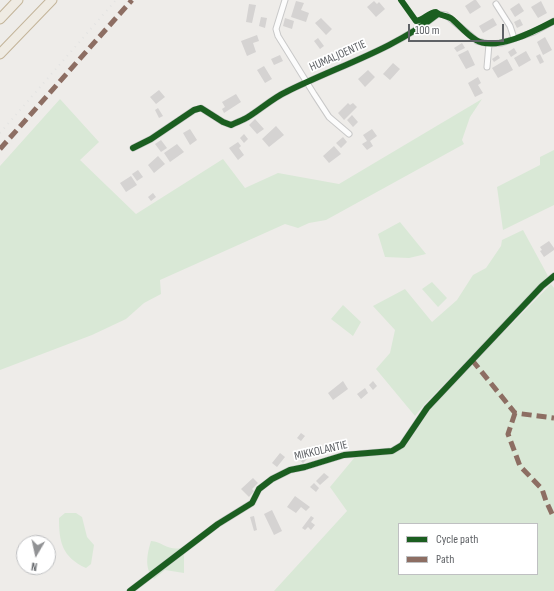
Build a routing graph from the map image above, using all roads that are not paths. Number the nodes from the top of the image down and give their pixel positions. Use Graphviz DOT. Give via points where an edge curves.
graph roads {
  1 [pos="18,0"];
  2 [pos="52,0"];
  3 [pos="285,0"];
  4 [pos="496,4"];
  5 [pos="0,19"];
  6 [pos="554,21"];
  7 [pos="514,38"];
  8 [pos="489,44"];
  9 [pos="0,54"];
  10 [pos="487,67"];
  11 [pos="308,82"];
  12 [pos="349,134"];
  13 [pos="133,148"];
  14 [pos="554,276"];
  15 [pos="130,591"];
  1 -- 5 [label="highway"];
  2 -- 9 [label="highway"];
  3 -- 11 [label="street" via="276,29 294,63"];
  4 -- 7 [label="street" via="510,26"];
  6 -- 7 [label="street" via="534,32"];
  7 -- 8 [label="street" via="502,43"];
  8 -- 10 [label="street"];
  8 -- 11 [label="street, HUMALJOENTIE" via="477,41 446,15 438,14 396,42"];
  11 -- 12 [label="street" via="329,117"];
  11 -- 13 [label="street, HUMALJOENTIE" via="285,92 231,125 201,108 194,110"];
  14 -- 15 [label="street, MIKKOLANTIE" via="427,408 402,445 392,451 344,455 290,470 272,479 259,489 252,503 218,524"];
}
